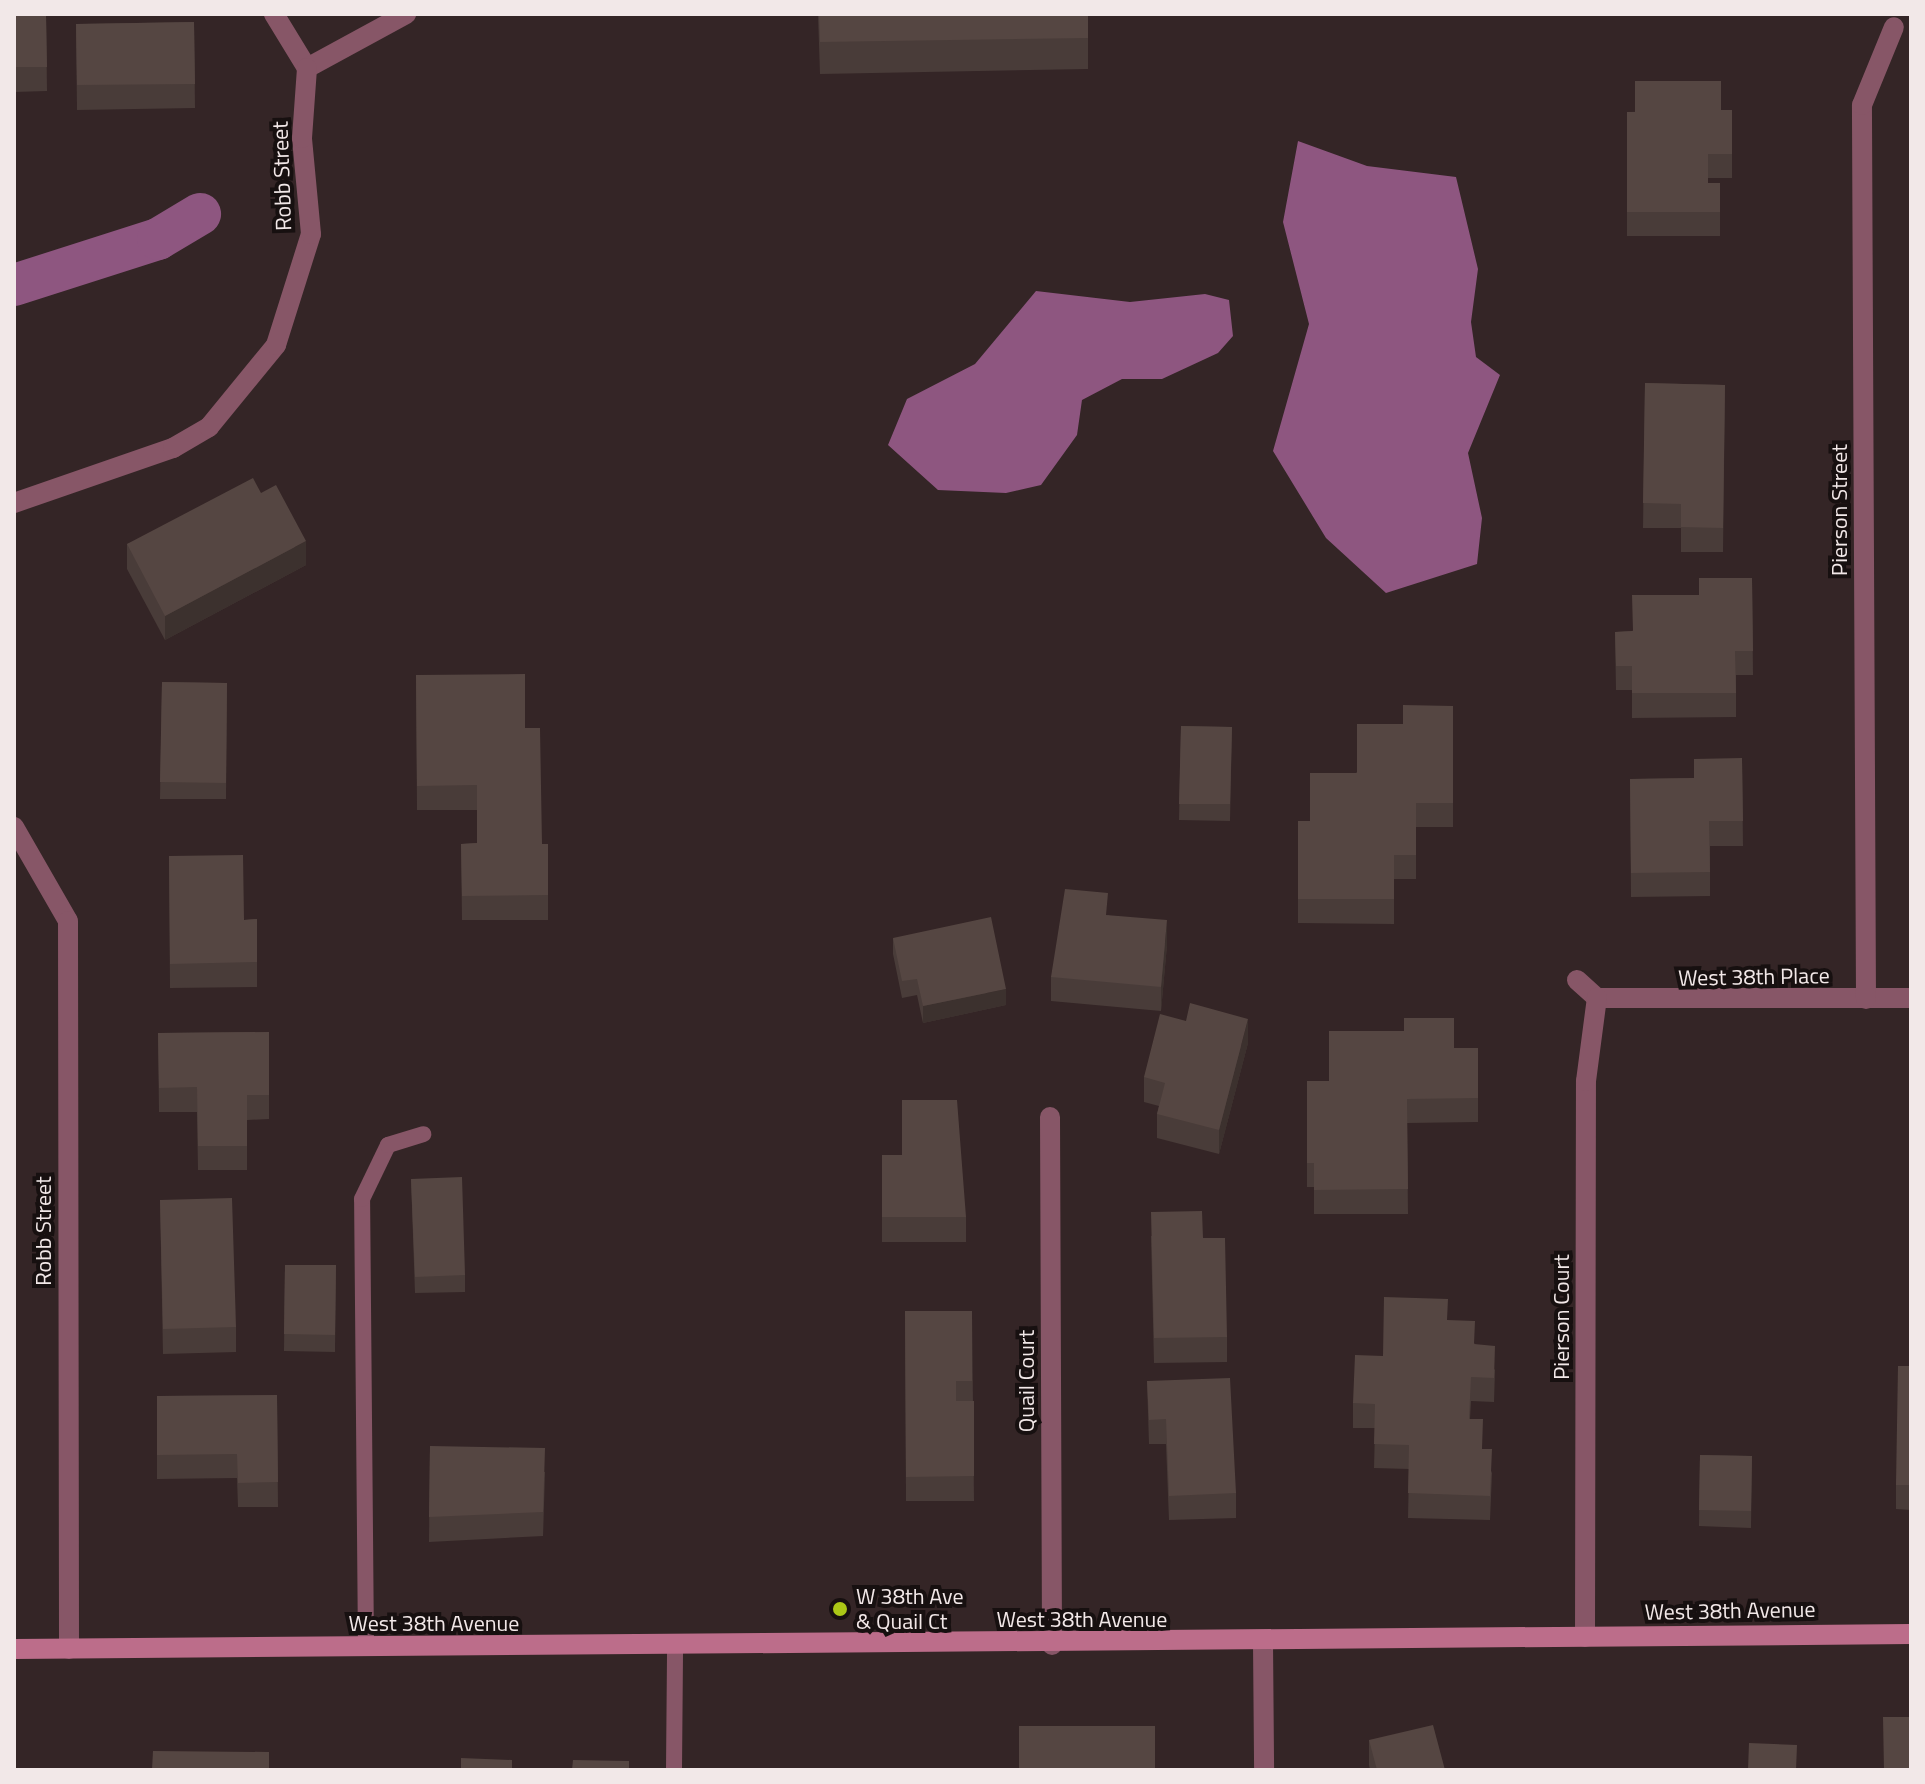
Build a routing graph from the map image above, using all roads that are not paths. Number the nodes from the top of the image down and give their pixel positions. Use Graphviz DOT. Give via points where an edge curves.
graph roads {
  1 [pos="274,14"];
  2 [pos="406,14"];
  3 [pos="1894,27"];
  4 [pos="307,68"];
  5 [pos="14,503"];
  6 [pos="14,827"];
  7 [pos="1577,980"];
  8 [pos="1597,998"];
  9 [pos="1911,998"];
  10 [pos="1866,999"];
  11 [pos="1050,1117"];
  12 [pos="423,1134"];
  13 [pos="1911,1634"];
  14 [pos="1585,1637"];
  15 [pos="1263,1643"];
  16 [pos="1052,1645"];
  17 [pos="675,1646"];
  18 [pos="366,1648"];
  19 [pos="14,1649"];
  20 [pos="69,1649"];
  21 [pos="674,1770"];
  22 [pos="1264,1770"];
  1 -- 4 [label="street"];
  2 -- 4 [label="street"];
  3 -- 10 [label="street, Pierson Street" via="1862,105"];
  4 -- 5 [label="street, Robb Street" via="302,138 311,234 276,345 209,427 173,448"];
  6 -- 20 [label="street, Robb Street" via="68,921"];
  7 -- 8 [label="street"];
  8 -- 10 [label="street, West 38th Place"];
  8 -- 14 [label="street, Pierson Court" via="1586,1081"];
  9 -- 10 [label="street, West 38th Place"];
  11 -- 16 [label="street, Quail Court"];
  12 -- 18 [label="lane" via="388,1145 362,1199"];
  13 -- 14 [label="street, West 38th Avenue"];
  14 -- 15 [label="street, West 38th Avenue"];
  15 -- 16 [label="street, West 38th Avenue"];
  15 -- 22 [label="street"];
  16 -- 17 [label="street, West 38th Avenue"];
  17 -- 18 [label="street, West 38th Avenue"];
  17 -- 21 [label="lane"];
  18 -- 20 [label="street, West 38th Avenue"];
  19 -- 20 [label="street, West 38th Avenue"];
}
